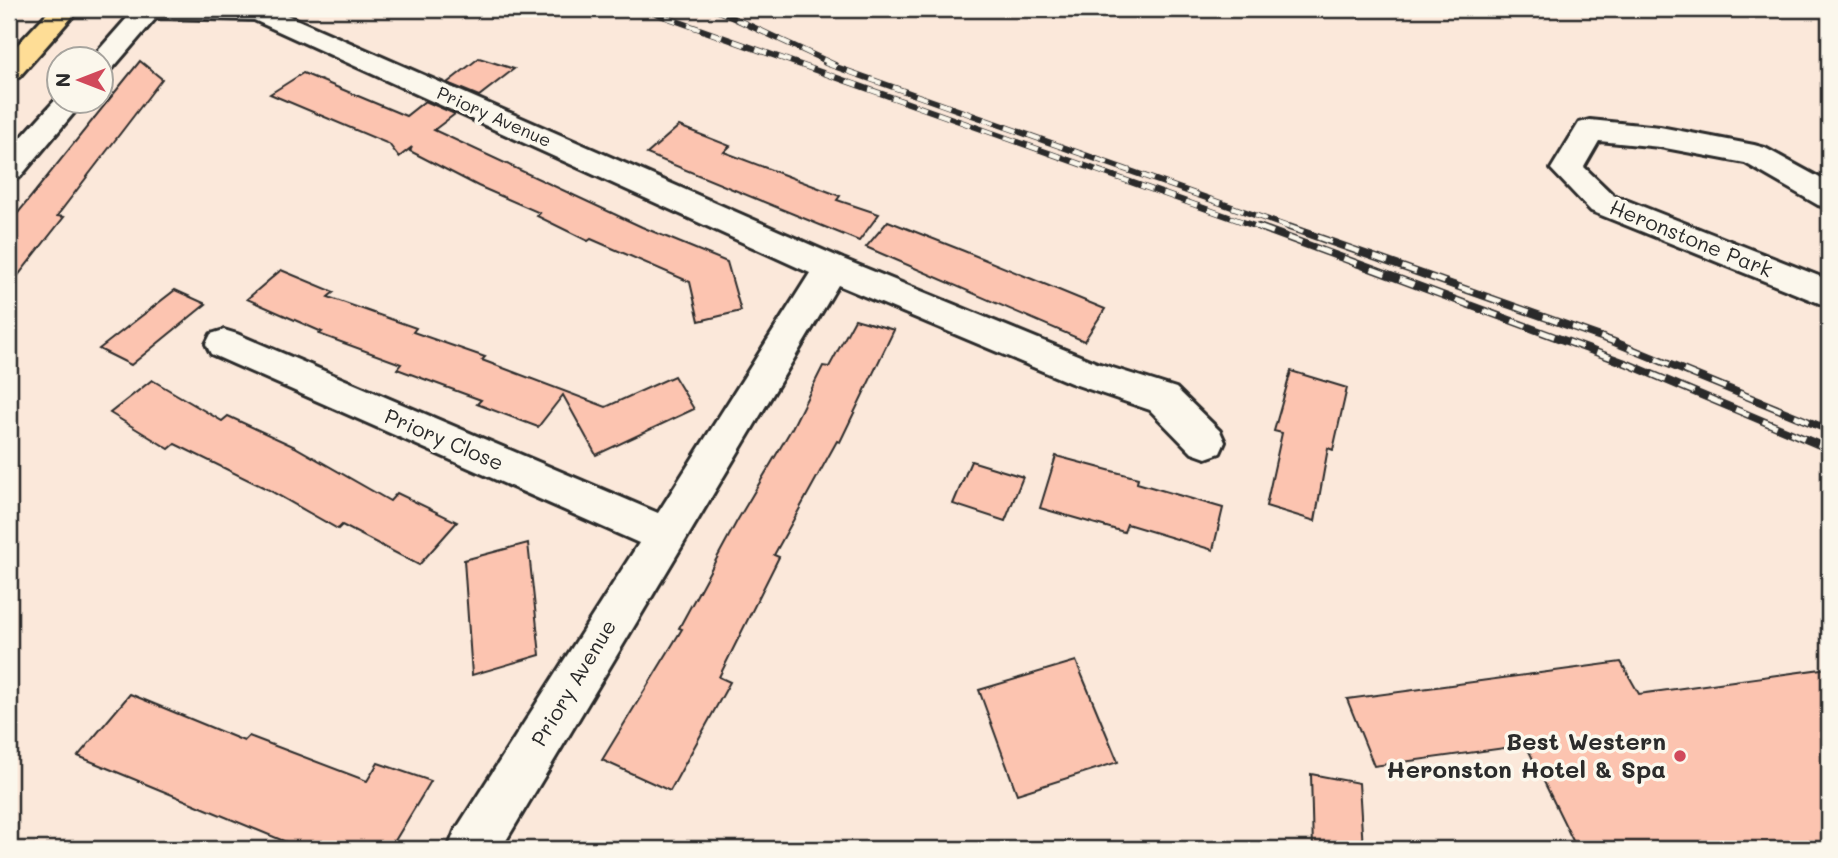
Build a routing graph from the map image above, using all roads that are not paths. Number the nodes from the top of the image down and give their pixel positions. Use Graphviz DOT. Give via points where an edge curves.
graph roads {
  1 [pos="66,9"];
  2 [pos="148,9"];
  3 [pos="116,47"];
  4 [pos="9,71"];
  5 [pos="56,116"];
  6 [pos="9,170"];
  7 [pos="1829,197"];
  8 [pos="831,268"];
  9 [pos="1829,294"];
  10 [pos="224,344"];
  11 [pos="1206,442"];
  12 [pos="664,535"];
  13 [pos="473,849"];
  1 -- 4 [label="main road"];
  2 -- 3 [label="street, Priory Avenue"];
  2 -- 8 [label="street, Priory Avenue" via="258,12"];
  5 -- 6 [label="street"];
  7 -- 9 [label="street, Heronstone Park" via="1754,155 1660,136 1590,130 1567,169 1602,203"];
  8 -- 11 [label="street, Priory Avenue" via="1084,373 1163,399"];
  8 -- 12 [label="street, Priory Avenue"];
  10 -- 12 [label="street, Priory Close"];
  12 -- 13 [label="street, Priory Avenue"];
}
